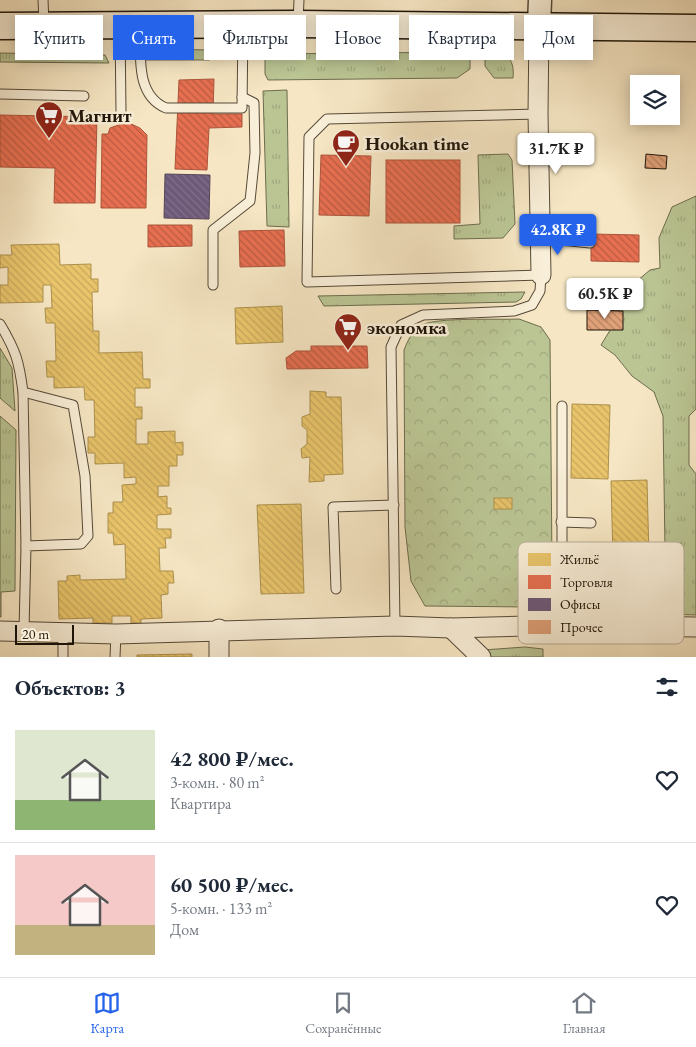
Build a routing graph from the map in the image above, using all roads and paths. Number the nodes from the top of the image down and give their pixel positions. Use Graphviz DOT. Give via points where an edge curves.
graph roads {
  1 [pos="43,0"];
  2 [pos="298,12"];
  3 [pos="539,12"];
  4 [pos="44,15"];
  5 [pos="285,15"];
  6 [pos="0,26"];
  7 [pos="15,26"];
  8 [pos="696,28"];
  9 [pos="126,60"];
  10 [pos="138,60"];
  11 [pos="243,60"];
  12 [pos="0,94"];
  13 [pos="84,96"];
  14 [pos="242,96"];
  15 [pos="121,112"];
  16 [pos="538,114"];
  17 [pos="540,238"];
  18 [pos="590,243"];
  19 [pos="541,275"];
  20 [pos="213,285"];
  21 [pos="0,324"];
  22 [pos="23,392"];
  23 [pos="562,406"];
  24 [pos="394,505"];
  25 [pos="561,522"];
  26 [pos="591,523"];
  27 [pos="561,542"];
  28 [pos="26,546"];
  29 [pos="336,590"];
  30 [pos="395,626"];
  31 [pos="518,626"];
  32 [pos="450,628"];
  33 [pos="219,630"];
  34 [pos="0,631"];
  35 [pos="24,631"];
  36 [pos="63,632"];
  37 [pos="116,634"];
  38 [pos="63,657"];
  39 [pos="115,657"];
  40 [pos="219,657"];
  41 [pos="481,657"];
  1 -- 4 [label="lane"];
  2 -- 3 [label="main road"];
  2 -- 5 [label="main road"];
  3 -- 8 [label="main road"];
  3 -- 16 [label="street"];
  6 -- 7 [label="main road"];
  9 -- 15 [label="lane"];
  10 -- 14 [label="lane" via="145,91 156,104 166,108 242,108"];
  11 -- 14 [label="lane"];
  12 -- 13 [label="lane"];
  14 -- 20 [label="lane" via="254,104 255,153 250,201 213,230"];
  16 -- 17 [label="street"];
  16 -- 19 [label="lane" via="327,119 309,137 307,282"];
  17 -- 18 [label="lane"];
  17 -- 19 [label="street"];
  19 -- 24 [label="lane" via="540,291 532,305 514,311 423,315 401,325 391,347"];
  21 -- 22 [label="lane" via="20,364"];
  22 -- 28 [label="lane"];
  22 -- 28 [label="lane" via="73,405 85,476 88,536 82,544"];
  23 -- 25 [label="lane"];
  24 -- 29 [label="lane" via="333,507"];
  24 -- 30 [label="lane"];
  25 -- 26 [label="lane"];
  25 -- 27 [label="lane"];
  28 -- 35 [label="lane"];
  30 -- 32 [label="street"];
  30 -- 33 [label="street"];
  31 -- 32 [label="street"];
  32 -- 41 [label="street"];
  33 -- 37 [label="street"];
  33 -- 40 [label="street"];
  34 -- 35 [label="street"];
  35 -- 36 [label="street"];
  36 -- 37 [label="street"];
  36 -- 38 [label="lane"];
  37 -- 39 [label="lane"];
}
